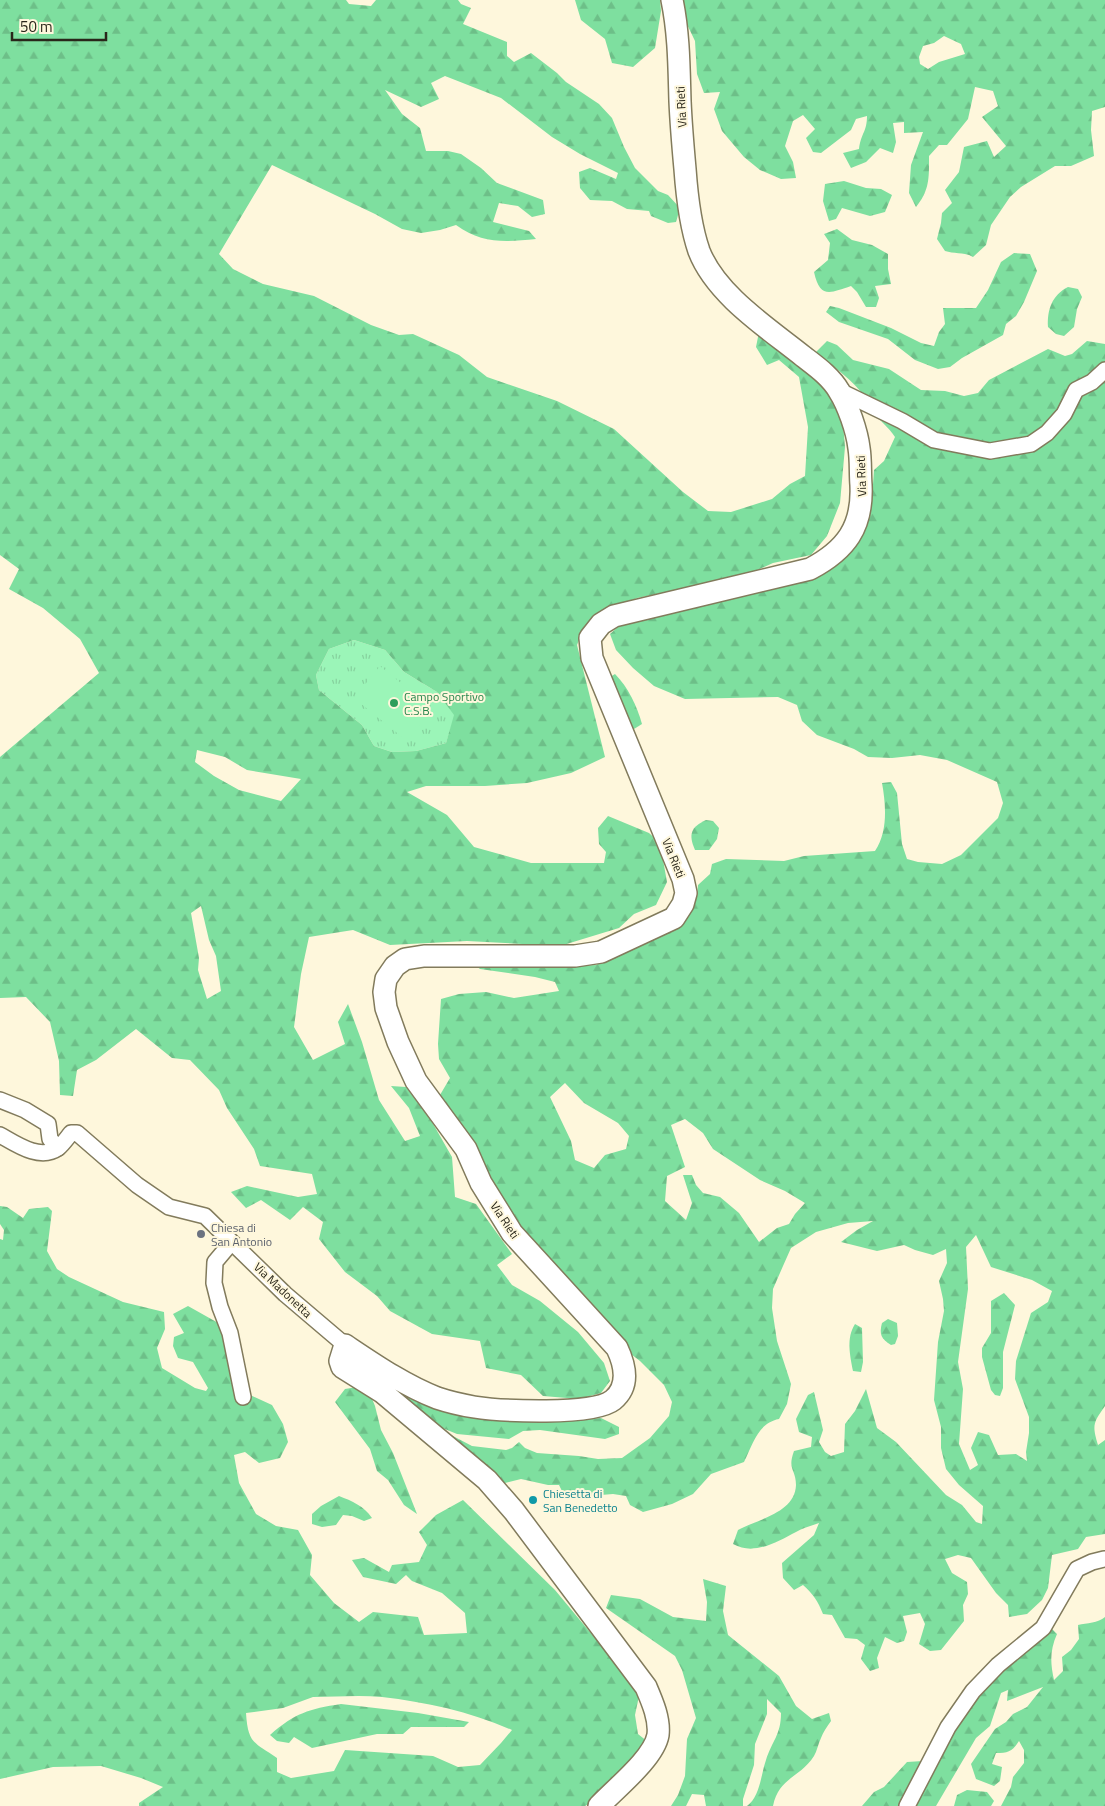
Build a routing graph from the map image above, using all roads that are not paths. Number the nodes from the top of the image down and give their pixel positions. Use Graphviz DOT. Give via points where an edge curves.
graph roads {
  1 [pos="672,0"];
  2 [pos="1105,370"];
  3 [pos="840,391"];
  4 [pos="0,1100"];
  5 [pos="0,1135"];
  6 [pos="58,1148"];
  7 [pos="231,1243"];
  8 [pos="345,1345"];
  9 [pos="243,1397"];
  10 [pos="1104,1559"];
  11 [pos="599,1805"];
  12 [pos="907,1806"];
  1 -- 3 [label="street, Via Rieti" via="677,24 688,203 700,253 723,288 824,373"];
  2 -- 3 [label="street" via="1076,390 1064,414 1047,433 1031,444 990,451 934,440"];
  3 -- 8 [label="street, Via Rieti" via="860,447 862,503 851,535 837,551 810,569 614,616 601,624 590,638 592,658 683,879 686,893 674,918 601,952 575,956 424,956 405,959 386,979 386,1008 416,1081 466,1149 481,1183 512,1233 617,1348 626,1374 619,1394 613,1401 599,1407 571,1410 472,1407 412,1386"];
  4 -- 6 [label="street" via="48,1124 50,1139"];
  5 -- 6 [label="street" via="21,1147 39,1152"];
  6 -- 7 [label="street, Via Madonetta" via="71,1133 77,1133 137,1184 169,1206 204,1216"];
  7 -- 8 [label="street, Via Madonetta"];
  7 -- 9 [label="street" via="215,1262 214,1283 230,1333"];
  8 -- 11 [label="street" via="340,1361 342,1367 382,1392 488,1480 646,1687 657,1722 655,1745"];
  10 -- 12 [label="street" via="1077,1569 1043,1628 998,1665 973,1691 948,1727"];
}
